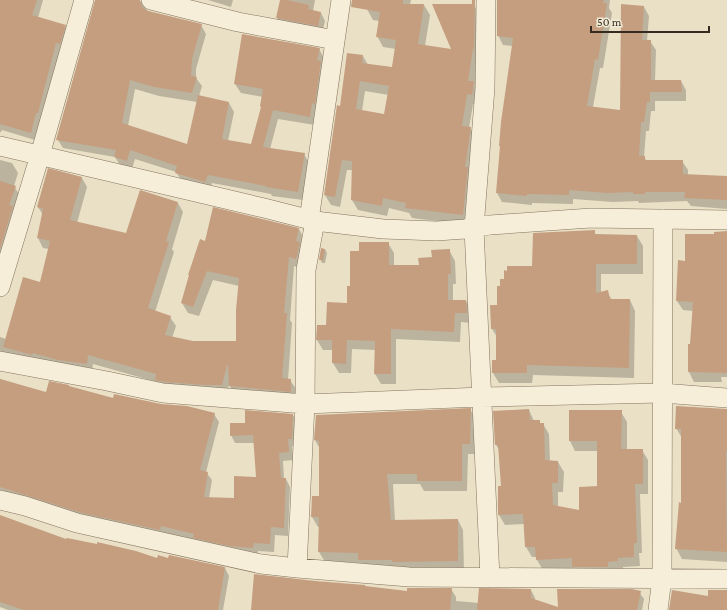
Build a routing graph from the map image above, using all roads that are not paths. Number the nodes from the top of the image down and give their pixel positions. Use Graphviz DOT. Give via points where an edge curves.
graph roads {
  1 [pos="84,0"];
  2 [pos="151,0"];
  3 [pos="341,0"];
  4 [pos="486,0"];
  5 [pos="335,40"];
  6 [pos="0,146"];
  7 [pos="40,155"];
  8 [pos="663,219"];
  9 [pos="727,220"];
  10 [pos="312,221"];
  11 [pos="474,228"];
  12 [pos="0,287"];
  13 [pos="0,361"];
  14 [pos="662,393"];
  15 [pos="482,397"];
  16 [pos="727,398"];
  17 [pos="305,404"];
  18 [pos="0,500"];
  19 [pos="297,568"];
  20 [pos="490,578"];
  21 [pos="662,578"];
  22 [pos="727,579"];
  23 [pos="658,610"];
  1 -- 7 [label="street"];
  2 -- 5 [label="street" via="238,22"];
  3 -- 5 [label="street"];
  4 -- 11 [label="street" via="485,88"];
  5 -- 10 [label="street"];
  6 -- 7 [label="street"];
  7 -- 10 [label="street"];
  7 -- 12 [label="street"];
  8 -- 9 [label="street"];
  8 -- 11 [label="street" via="591,218"];
  8 -- 14 [label="street"];
  10 -- 11 [label="street" via="383,230 437,231"];
  10 -- 17 [label="street" via="306,270"];
  11 -- 15 [label="street"];
  13 -- 17 [label="street" via="164,393"];
  14 -- 15 [label="street"];
  14 -- 16 [label="street"];
  14 -- 21 [label="street"];
  15 -- 17 [label="street"];
  15 -- 20 [label="street"];
  17 -- 19 [label="street"];
  18 -- 19 [label="street" via="77,523 261,564"];
  19 -- 20 [label="street" via="409,577"];
  20 -- 21 [label="street"];
  21 -- 22 [label="street"];
  21 -- 23 [label="street"];
}
